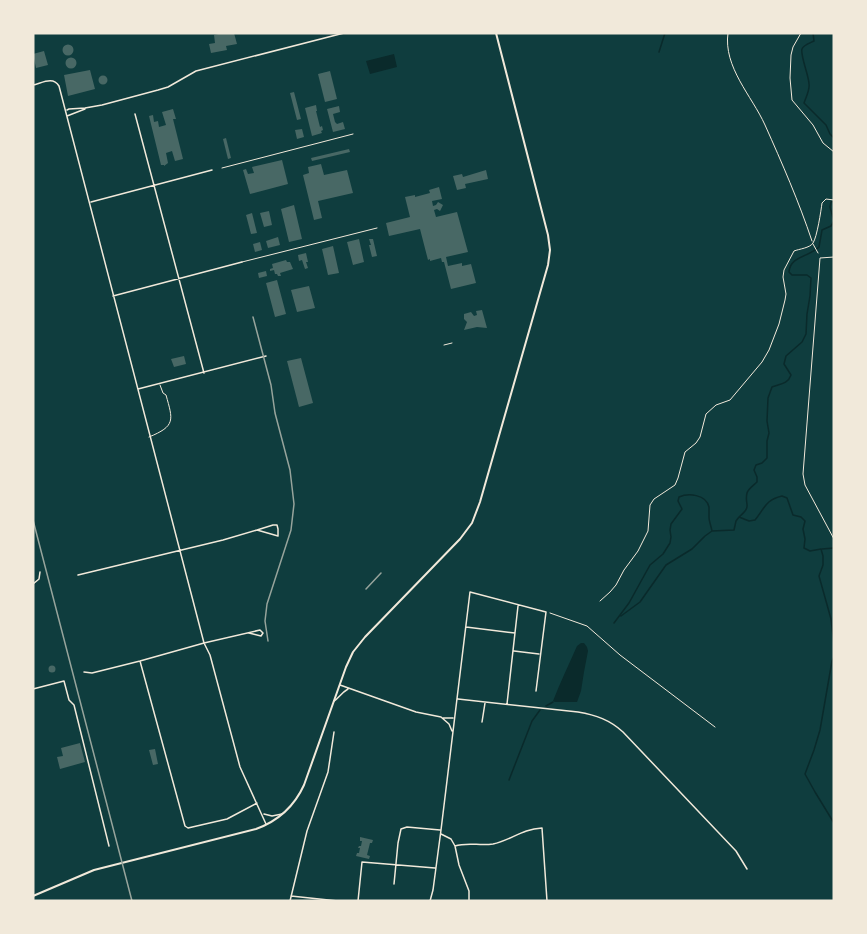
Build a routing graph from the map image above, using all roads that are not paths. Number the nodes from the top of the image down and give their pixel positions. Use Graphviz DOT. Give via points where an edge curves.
graph roads {
  1 [pos="344,33"];
  2 [pos="496,33"];
  3 [pos="33,85"];
  4 [pos="85,108"];
  5 [pos="66,111"];
  6 [pos="135,114"];
  7 [pos="66,117"];
  8 [pos="353,134"];
  9 [pos="222,168"];
  10 [pos="212,170"];
  11 [pos="154,185"];
  12 [pos="89,203"];
  13 [pos="377,228"];
  14 [pos="242,262"];
  15 [pos="179,278"];
  16 [pos="113,296"];
  17 [pos="452,343"];
  18 [pos="444,345"];
  19 [pos="266,356"];
  20 [pos="204,373"];
  21 [pos="160,383"];
  22 [pos="137,389"];
  23 [pos="149,437"];
  24 [pos="257,530"];
  25 [pos="180,550"];
  26 [pos="40,572"];
  27 [pos="78,575"];
  28 [pos="33,584"];
  29 [pos="518,605"];
  30 [pos="465,627"];
  31 [pos="249,633"];
  32 [pos="515,633"];
  33 [pos="204,643"];
  34 [pos="513,651"];
  35 [pos="540,655"];
  36 [pos="140,662"];
  37 [pos="84,672"];
  38 [pos="340,685"];
  39 [pos="33,689"];
  40 [pos="348,689"];
  41 [pos="537,690"];
  42 [pos="457,698"];
  43 [pos="334,701"];
  44 [pos="485,702"];
  45 [pos="507,704"];
  46 [pos="443,719"];
  47 [pos="454,719"];
  48 [pos="482,722"];
  49 [pos="334,732"];
  50 [pos="452,732"];
  51 [pos="257,803"];
  52 [pos="262,813"];
  53 [pos="283,814"];
  54 [pos="267,825"];
  55 [pos="441,832"];
  56 [pos="109,846"];
  57 [pos="455,846"];
  58 [pos="396,865"];
  59 [pos="435,868"];
  60 [pos="747,869"];
  61 [pos="394,884"];
  62 [pos="33,896"];
  63 [pos="291,896"];
  64 [pos="290,901"];
  65 [pos="338,901"];
  66 [pos="358,901"];
  67 [pos="429,901"];
  68 [pos="469,901"];
  69 [pos="547,901"];
  1 -- 4 [label="street" via="196,71 165,88"];
  2 -- 38 [label="main road" via="547,230 550,258 470,526 356,647"];
  3 -- 5 [label="street" via="56,81"];
  4 -- 5 [label="street"];
  4 -- 7 [label="street"];
  5 -- 7 [label="street"];
  6 -- 11 [label="street"];
  7 -- 12 [label="street"];
  8 -- 9 [label="lane"];
  10 -- 11 [label="street"];
  11 -- 12 [label="street"];
  11 -- 15 [label="street"];
  12 -- 16 [label="street"];
  13 -- 14 [label="lane"];
  14 -- 15 [label="street"];
  15 -- 16 [label="street"];
  15 -- 20 [label="street"];
  16 -- 22 [label="street"];
  17 -- 18 [label="lane"];
  19 -- 20 [label="street"];
  20 -- 21 [label="street"];
  21 -- 22 [label="street"];
  21 -- 23 [label="lane" via="171,420 164,430"];
  22 -- 23 [label="street"];
  23 -- 25 [label="street"];
  24 -- 24 [label="street" via="278,536 277,525"];
  24 -- 25 [label="street"];
  25 -- 27 [label="street"];
  25 -- 33 [label="street"];
  26 -- 28 [label="street"];
  29 -- 30 [label="street" via="470,592"];
  29 -- 32 [label="street"];
  29 -- 35 [label="street" via="546,612"];
  30 -- 32 [label="street"];
  30 -- 42 [label="street"];
  31 -- 33 [label="street"];
  32 -- 34 [label="street"];
  33 -- 36 [label="street"];
  33 -- 51 [label="street" via="240,768"];
  34 -- 35 [label="street"];
  34 -- 45 [label="street"];
  35 -- 41 [label="street"];
  36 -- 37 [label="street"];
  36 -- 51 [label="street" via="184,826 227,819"];
  38 -- 40 [label="street"];
  38 -- 43 [label="main road"];
  39 -- 56 [label="street" via="64,681 74,705"];
  40 -- 43 [label="street"];
  40 -- 46 [label="street"];
  42 -- 44 [label="street"];
  42 -- 47 [label="street"];
  43 -- 53 [label="main road" via="304,785"];
  44 -- 45 [label="street"];
  44 -- 48 [label="street"];
  45 -- 60 [label="street" via="578,711 613,724 736,851"];
  46 -- 47 [label="street"];
  46 -- 50 [label="street"];
  47 -- 50 [label="street"];
  49 -- 63 [label="street" via="328,772 307,831"];
  50 -- 55 [label="street"];
  51 -- 52 [label="street"];
  52 -- 53 [label="street"];
  52 -- 54 [label="street"];
  53 -- 54 [label="main road"];
  54 -- 62 [label="main road" via="94,870"];
  55 -- 57 [label="street"];
  55 -- 58 [label="street" via="403,828"];
  55 -- 59 [label="street"];
  57 -- 68 [label="street"];
  57 -- 69 [label="street" via="497,843 542,828"];
  58 -- 59 [label="street"];
  58 -- 61 [label="street"];
  58 -- 66 [label="street" via="362,862"];
  59 -- 67 [label="street"];
  63 -- 64 [label="street"];
  63 -- 65 [label="street"];
}
